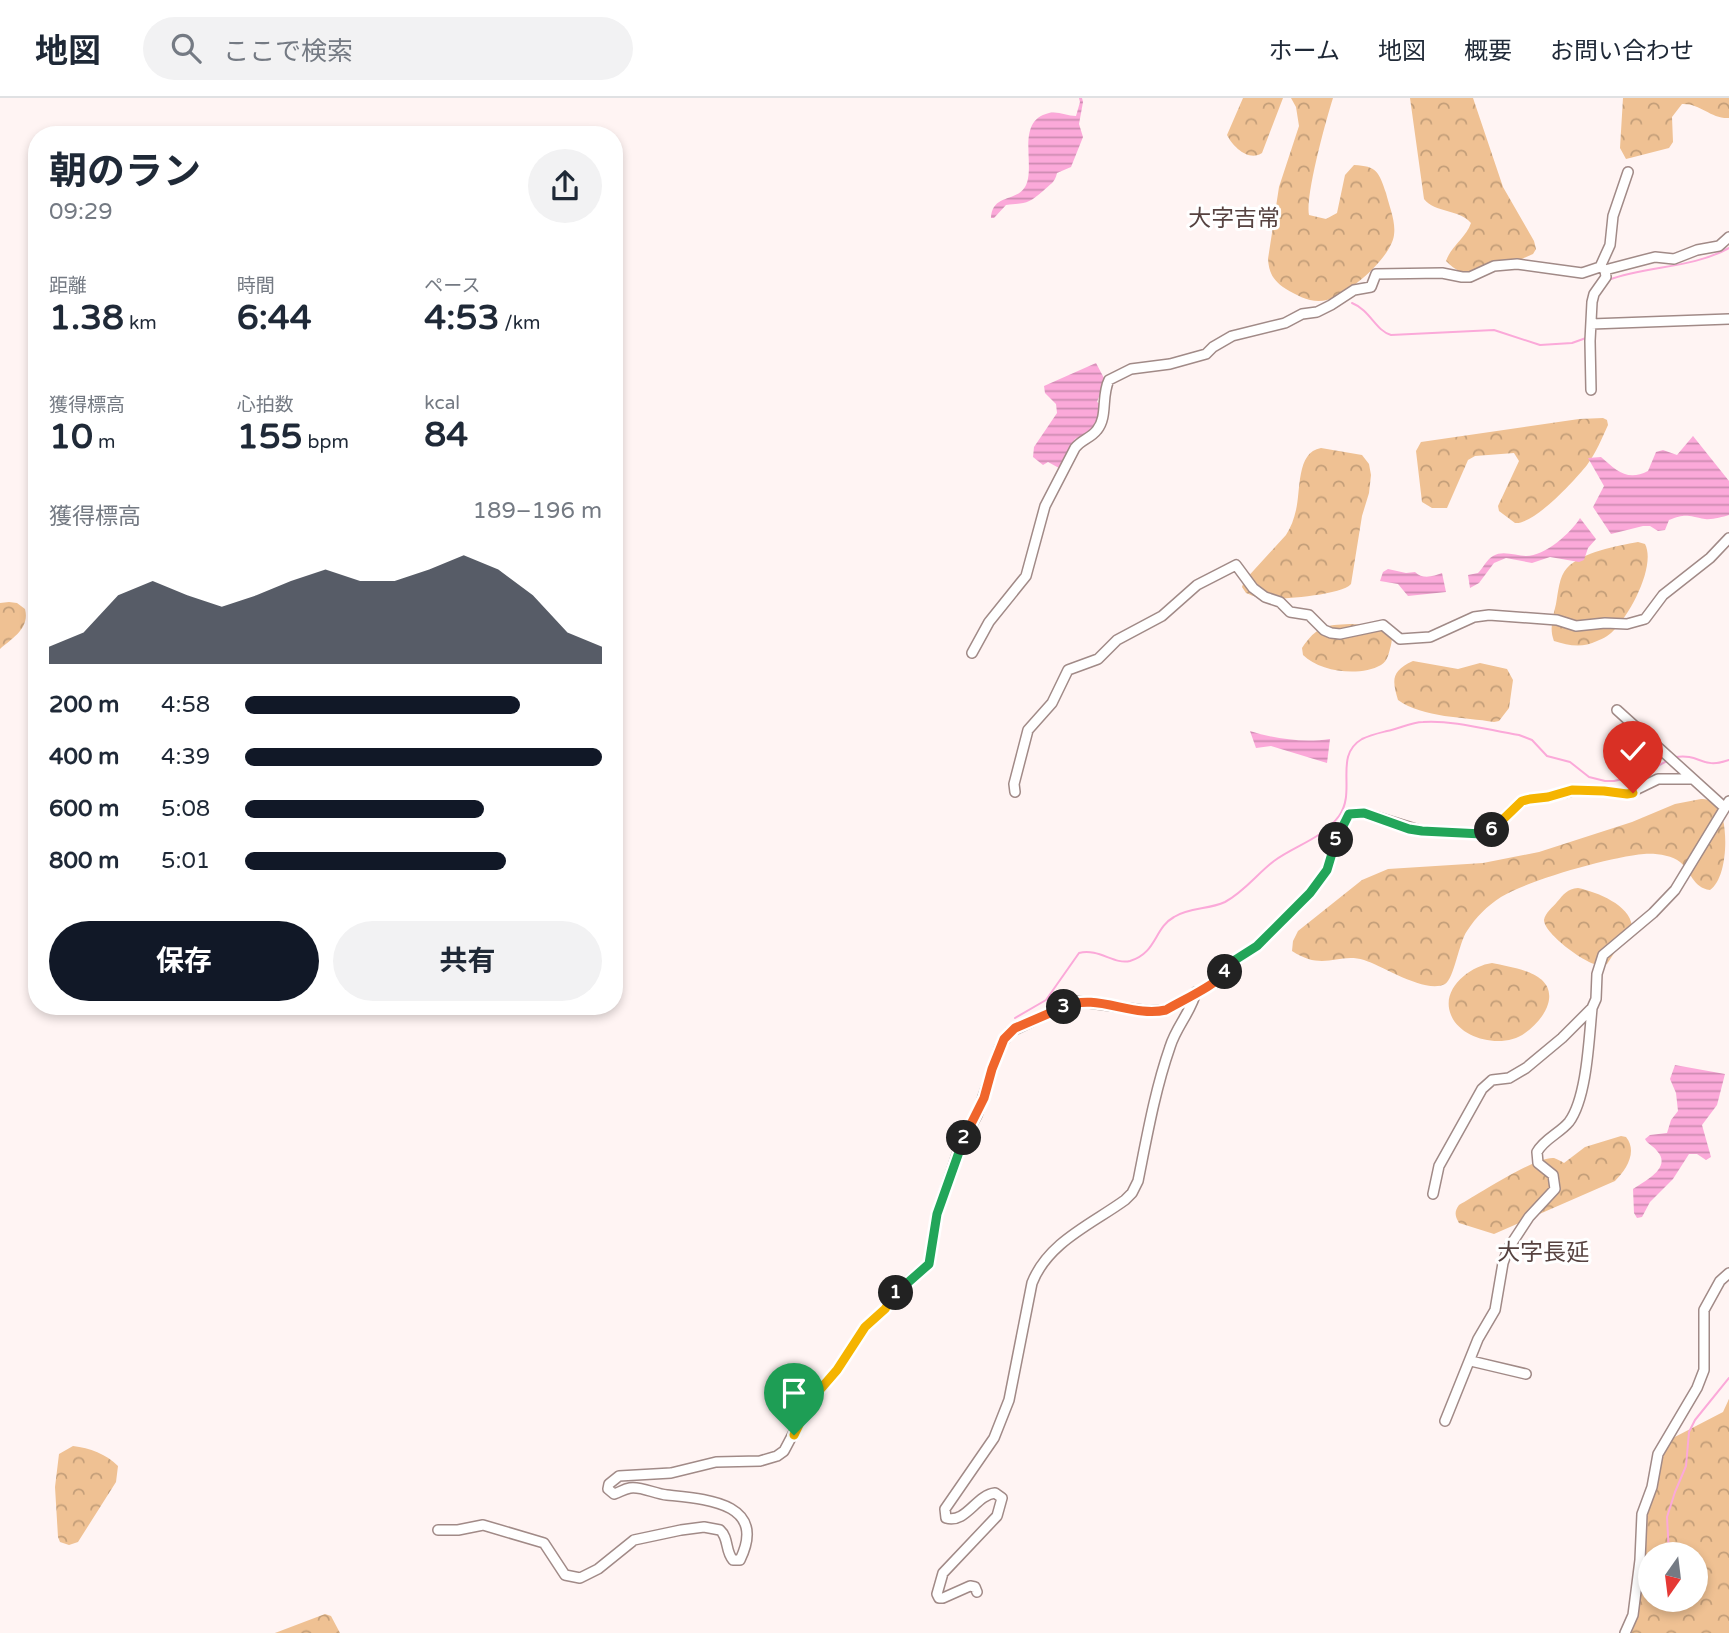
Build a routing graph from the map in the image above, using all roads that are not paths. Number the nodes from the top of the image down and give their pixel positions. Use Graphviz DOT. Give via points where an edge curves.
graph roads {
  1 [pos="1628,172"];
  2 [pos="1729,237"];
  3 [pos="1602,268"];
  4 [pos="1729,320"];
  5 [pos="1591,324"];
  6 [pos="1591,390"];
  7 [pos="1729,538"];
  8 [pos="972,653"];
  9 [pos="1617,710"];
  10 [pos="1693,779"];
  11 [pos="1015,792"];
  12 [pos="1726,804"];
  13 [pos="1196,992"];
  14 [pos="1592,1008"];
  15 [pos="1433,1194"];
  16 [pos="1729,1273"];
  17 [pos="1471,1361"];
  18 [pos="1526,1374"];
  19 [pos="1445,1421"];
  20 [pos="438,1530"];
  21 [pos="977,1592"];
  22 [pos="1625,1633"];
  1 -- 3 [label="street"];
  2 -- 3 [label="street" via="1719,246 1674,258 1655,257"];
  3 -- 5 [label="street" via="1606,277 1591,302"];
  3 -- 8 [label="street" via="1581,273 1517,264 1470,277 1376,274 1371,287 1354,290 1317,312 1232,336 1206,354 1131,369 1109,380 1098,430 1080,442 1049,494 1026,576 989,622"];
  4 -- 5 [label="street"];
  5 -- 6 [label="street"];
  7 -- 11 [label="street" via="1663,596 1645,619 1576,626 1557,620 1489,615 1416,639 1400,639 1383,625 1331,633 1309,615 1290,612 1265,597 1236,565 1197,585 1162,616 1116,640 1098,659 1068,670 1052,703 1028,730"];
  9 -- 10 [label="street"];
  10 -- 12 [label="street"];
  10 -- 13 [label="street" via="1658,779 1627,794 1572,790 1522,801 1494,829 1482,834 1422,831 1364,813 1349,814 1327,870 1310,893 1257,946 1235,960 1220,980"];
  12 -- 14 [label="street" via="1675,890 1603,955"];
  13 -- 20 [label="street" via="1158,1012 1076,1001 1010,1032 960,1146 937,1214 929,1264 865,1327 811,1400 784,1451 771,1459 619,1476 609,1483 614,1494 631,1488 712,1500 733,1509 746,1532 740,1560 730,1557 720,1530 704,1527 634,1540 589,1575 572,1577 565,1576 544,1543 483,1525"];
  13 -- 21 [label="street" via="1161,1073 1138,1181 1119,1205 1050,1252 1037,1268 1004,1418 944,1509 946,1518 954,1519 986,1495 995,1493 1002,1498 997,1516 943,1573 937,1594 943,1598 970,1586"];
  14 -- 15 [label="street" via="1526,1068 1489,1082 1439,1166"];
  14 -- 17 [label="street" via="1579,1103 1569,1122 1538,1152 1538,1163 1553,1175 1556,1185 1508,1249 1495,1310"];
  16 -- 22 [label="street" via="1704,1310 1704,1370 1697,1388 1658,1454 1642,1514 1633,1615"];
  17 -- 18 [label="street"];
  17 -- 19 [label="street"];
}
